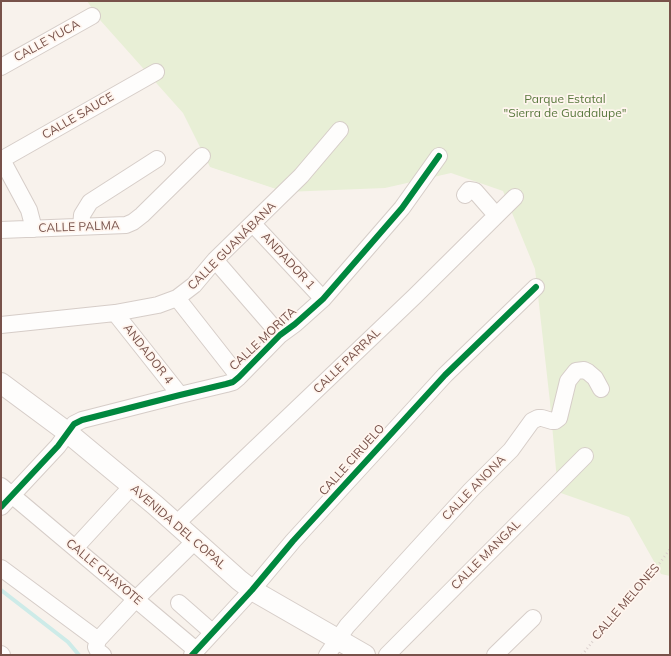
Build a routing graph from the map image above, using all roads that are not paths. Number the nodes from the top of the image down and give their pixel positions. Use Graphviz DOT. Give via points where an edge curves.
graph roads {
  1 [pos="92,16"];
  2 [pos="1,67"];
  3 [pos="156,72"];
  4 [pos="340,130"];
  5 [pos="202,156"];
  6 [pos="439,156"];
  7 [pos="1,159"];
  8 [pos="156,159"];
  9 [pos="464,195"];
  10 [pos="515,197"];
  11 [pos="496,215"];
  12 [pos="254,224"];
  13 [pos="81,227"];
  14 [pos="34,228"];
  15 [pos="1,230"];
  16 [pos="215,260"];
  17 [pos="536,287"];
  18 [pos="177,298"];
  19 [pos="322,299"];
  20 [pos="115,313"];
  21 [pos="1,325"];
  22 [pos="280,335"];
  23 [pos="239,377"];
  24 [pos="1,383"];
  25 [pos="601,389"];
  26 [pos="180,395"];
  27 [pos="67,432"];
  28 [pos="585,456"];
  29 [pos="132,486"];
  30 [pos="6,491"];
  31 [pos="1,507"];
  32 [pos="176,524"];
  33 [pos="195,541"];
  34 [pos="75,548"];
  35 [pos="1,568"];
  36 [pos="252,590"];
  37 [pos="136,598"];
  38 [pos="179,603"];
  39 [pos="533,618"];
  40 [pos="212,632"];
  41 [pos="100,648"];
  42 [pos="332,648"];
  43 [pos="194,653"];
  44 [pos="365,655"];
  45 [pos="387,655"];
  46 [pos="495,655"];
  1 -- 2 [label="street, CALLE YUCA"];
  3 -- 7 [label="street, CALLE SAUCE"];
  4 -- 12 [label="street, CALLE GUANÁBANA" via="301,176"];
  5 -- 13 [label="street, CALLE PALMA" via="133,222 116,226"];
  6 -- 19 [label="street, CALLE MORITA" via="402,208"];
  7 -- 14 [label="street" via="29,210"];
  8 -- 13 [label="street" via="90,202 82,215"];
  9 -- 11 [label="street" via="469,190 475,191"];
  10 -- 11 [label="street, CALLE PARRAL"];
  11 -- 32 [label="street, CALLE PARRAL" via="410,301"];
  12 -- 16 [label="street, CALLE GUANÁBANA"];
  12 -- 19 [label="street, ANDADOR 1"];
  13 -- 14 [label="street, CALLE PALMA"];
  14 -- 15 [label="street, CALLE PALMA"];
  16 -- 18 [label="street, CALLE GUANÁBANA" via="194,285"];
  16 -- 22 [label="street"];
  17 -- 36 [label="street, CALLE CIRUELO" via="445,375 293,541"];
  18 -- 20 [label="street, CALLE GUANÁBANA"];
  18 -- 23 [label="street"];
  19 -- 22 [label="street, CALLE MORITA"];
  20 -- 21 [label="street, CALLE GUANÁBANA"];
  20 -- 26 [label="street, ANDADOR 4"];
  22 -- 23 [label="street, CALLE MORITA"];
  23 -- 26 [label="street, CALLE MORITA" via="226,384"];
  24 -- 27 [label="street, AVENIDA DEL COPAL"];
  25 -- 42 [label="street, CALLE ANONA" via="588,372 576,371 568,381 559,418 555,422 542,418 532,422 511,450 347,626"];
  26 -- 27 [label="street, CALLE MORITA" via="82,420"];
  27 -- 29 [label="street, AVENIDA DEL COPAL"];
  27 -- 30 [label="street, CALLE MORITA" via="58,446"];
  28 -- 45 [label="street, CALLE MANGAL"];
  29 -- 32 [label="street, AVENIDA DEL COPAL"];
  29 -- 34 [label="street"];
  30 -- 31 [label="street, CALLE MORITA"];
  30 -- 34 [label="street, CALLE CHAYOTE"];
  32 -- 33 [label="street, AVENIDA DEL COPAL"];
  33 -- 36 [label="street, AVENIDA DEL COPAL"];
  33 -- 37 [label="street"];
  34 -- 37 [label="street, CALLE CHAYOTE"];
  35 -- 41 [label="street"];
  36 -- 40 [label="street, CALLE CIRUELO"];
  36 -- 42 [label="street, AVENIDA DEL COPAL"];
  37 -- 41 [label="street"];
  37 -- 43 [label="street, CALLE CHAYOTE"];
  38 -- 40 [label="street"];
  39 -- 46 [label="street"];
  40 -- 43 [label="street, CALLE CIRUELO"];
  42 -- 44 [label="street, AVENIDA DEL COPAL"];
}
